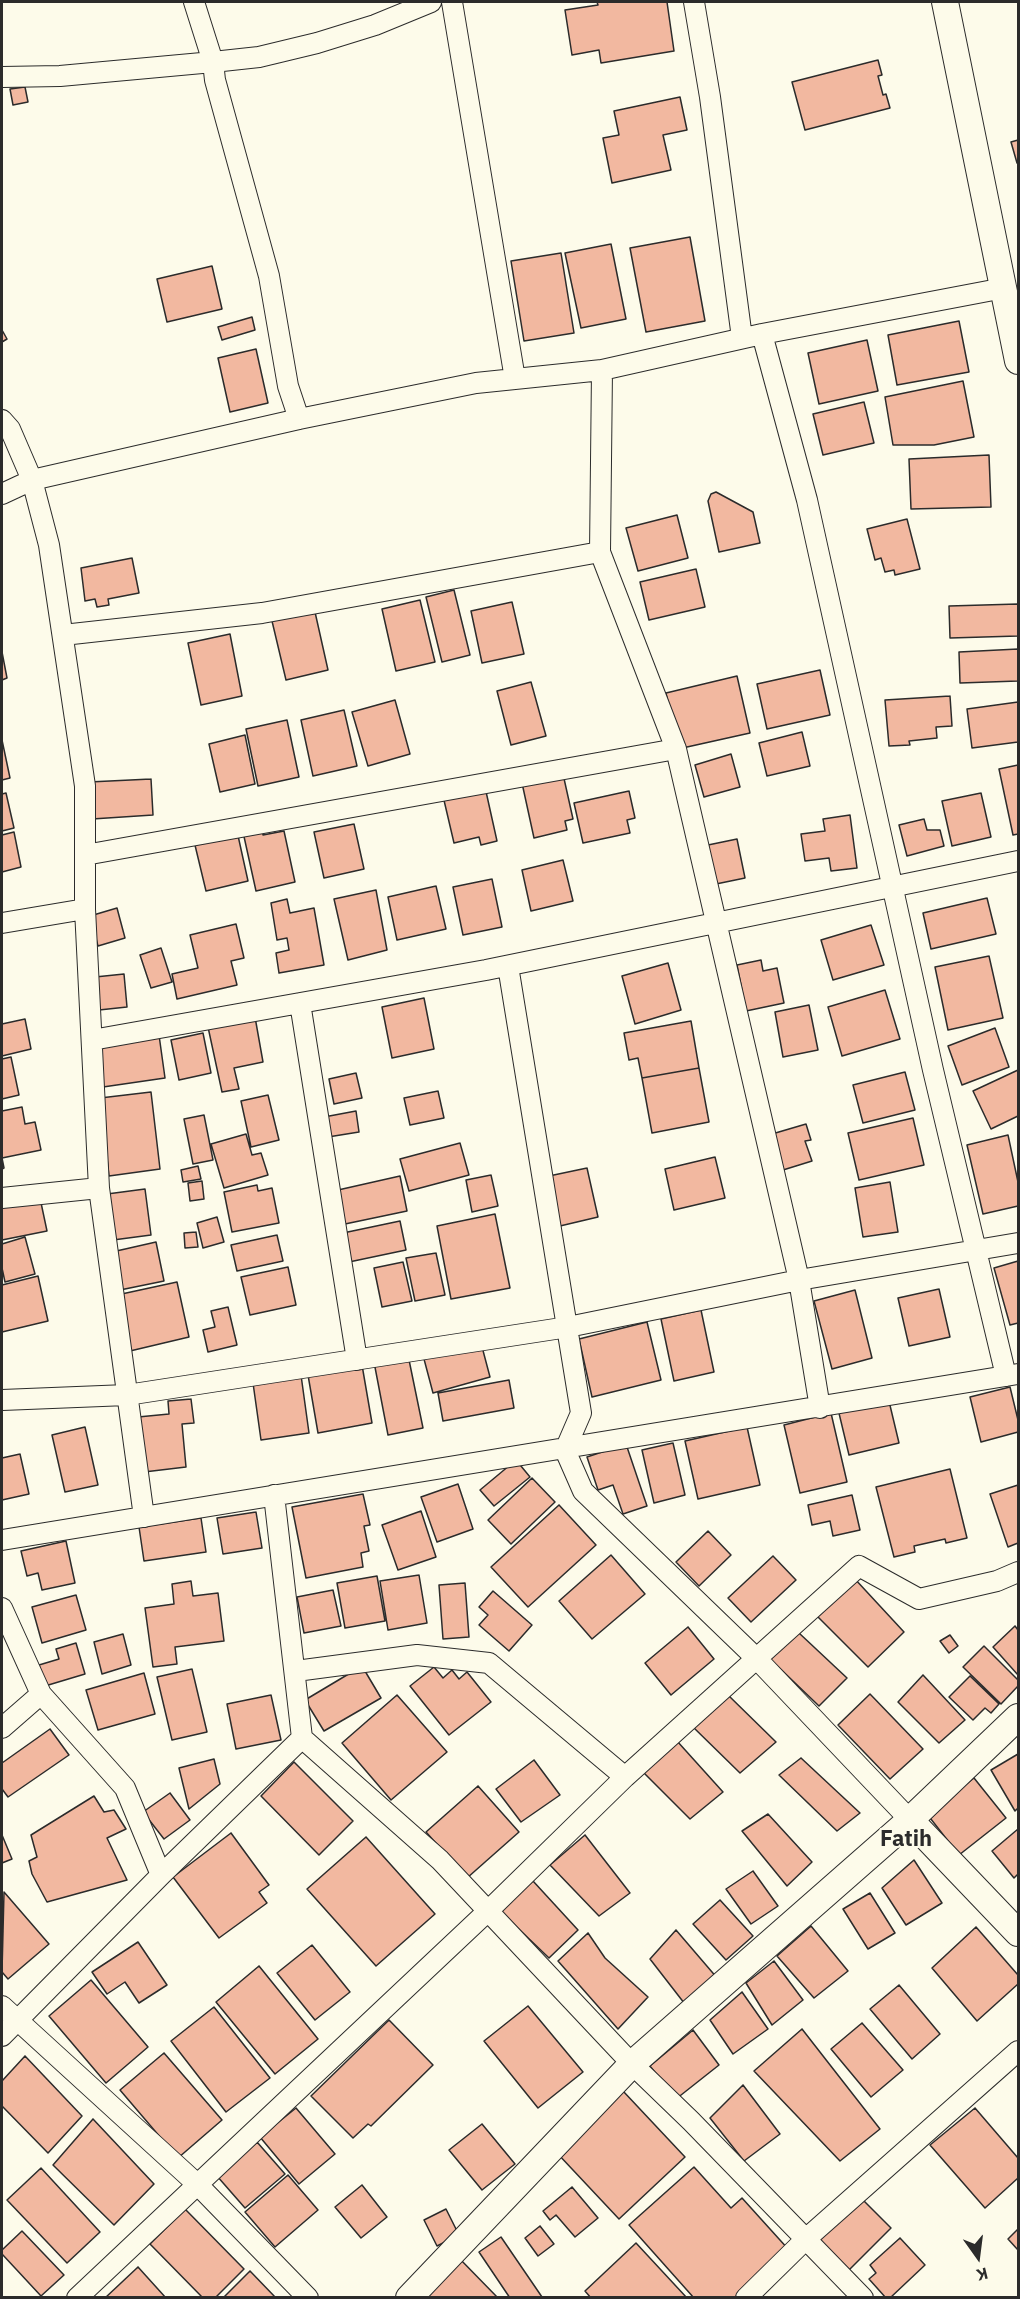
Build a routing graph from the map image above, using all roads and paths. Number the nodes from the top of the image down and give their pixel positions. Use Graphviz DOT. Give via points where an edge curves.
graph roads {
  1 [pos="194,2"];
  2 [pos="431,2"];
  3 [pos="452,2"];
  4 [pos="694,2"];
  5 [pos="945,2"];
  6 [pos="213,62"];
  7 [pos="2,77"];
  8 [pos="1004,288"];
  9 [pos="762,334"];
  10 [pos="742,338"];
  11 [pos="1018,361"];
  12 [pos="602,370"];
  13 [pos="515,379"];
  14 [pos="299,419"];
  15 [pos="2,420"];
  16 [pos="32,480"];
  17 [pos="2,494"];
  18 [pos="600,552"];
  19 [pos="63,635"];
  20 [pos="675,749"];
  21 [pos="85,855"];
  22 [pos="1018,861"];
  23 [pos="892,886"];
  24 [pos="85,909"];
  25 [pos="2,923"];
  26 [pos="717,923"];
  27 [pos="508,966"];
  28 [pos="300,1003"];
  29 [pos="92,1040"];
  30 [pos="99,1188"];
  31 [pos="2,1198"];
  32 [pos="1018,1243"];
  33 [pos="978,1250"];
  34 [pos="799,1280"];
  35 [pos="568,1327"];
  36 [pos="357,1360"];
  37 [pos="1012,1375"];
  38 [pos="128,1395"];
  39 [pos="2,1400"];
  40 [pos="820,1408"];
  41 [pos="566,1450"];
  42 [pos="274,1495"];
  43 [pos="144,1517"];
  44 [pos="2,1540"];
  45 [pos="1018,1572"];
  46 [pos="2,1608"];
  47 [pos="756,1658"];
  48 [pos="296,1671"];
  49 [pos="40,1694"];
  50 [pos="1018,1717"];
  51 [pos="2,1728"];
  52 [pos="302,1738"];
  53 [pos="625,1777"];
  54 [pos="909,1820"];
  55 [pos="160,1875"];
  56 [pos="489,1910"];
  57 [pos="1018,1933"];
  58 [pos="2,2006"];
  59 [pos="16,2022"];
  60 [pos="2,2036"];
  61 [pos="1018,2051"];
  62 [pos="632,2064"];
  63 [pos="197,2184"];
  64 [pos="807,2238"];
  65 [pos="77,2298"];
  66 [pos="308,2298"];
  67 [pos="409,2298"];
  68 [pos="746,2298"];
  69 [pos="863,2298"];
  1 -- 6 [label="street"];
  2 -- 6 [label="street" via="316,43 259,57"];
  3 -- 13 [label="street"];
  4 -- 10 [label="street"];
  5 -- 8 [label="street"];
  6 -- 7 [label="street" via="60,76"];
  6 -- 14 [label="street" via="269,276 288,386"];
  8 -- 9 [label="street"];
  8 -- 11 [label="street"];
  9 -- 10 [label="street"];
  9 -- 23 [label="street" via="807,500"];
  10 -- 12 [label="street"];
  12 -- 13 [label="street"];
  12 -- 18 [label="street"];
  13 -- 14 [label="street"];
  14 -- 16 [label="street"];
  15 -- 16 [label="street" via="10,429"];
  16 -- 17 [label="street"];
  16 -- 19 [label="street" via="49,545"];
  18 -- 19 [label="street" via="262,613"];
  18 -- 20 [label="street"];
  19 -- 21 [label="street" via="85,786"];
  20 -- 21 [label="street"];
  20 -- 26 [label="street"];
  21 -- 24 [label="street"];
  22 -- 23 [label="street"];
  23 -- 26 [label="street"];
  23 -- 33 [label="street"];
  24 -- 25 [label="street"];
  24 -- 29 [label="street"];
  26 -- 27 [label="street"];
  26 -- 34 [label="street"];
  27 -- 28 [label="street"];
  27 -- 35 [label="street"];
  28 -- 29 [label="street"];
  28 -- 36 [label="street"];
  29 -- 30 [label="street"];
  30 -- 31 [label="street"];
  30 -- 38 [label="street"];
  32 -- 33 [label="street"];
  33 -- 34 [label="street"];
  33 -- 37 [label="street"];
  34 -- 35 [label="street"];
  34 -- 40 [label="street"];
  35 -- 36 [label="street"];
  35 -- 41 [label="street" via="581,1413"];
  36 -- 38 [label="street"];
  37 -- 40 [label="street"];
  38 -- 39 [label="street"];
  38 -- 43 [label="street"];
  40 -- 41 [label="street"];
  41 -- 42 [label="street"];
  41 -- 47 [label="street" via="583,1491"];
  42 -- 43 [label="street"];
  42 -- 48 [label="street"];
  43 -- 44 [label="street"];
  45 -- 47 [label="street" via="997,1581 919,1599 859,1566"];
  46 -- 49 [label="street"];
  47 -- 53 [label="street"];
  47 -- 54 [label="street"];
  48 -- 52 [label="street"];
  48 -- 53 [label="street" via="417,1655 489,1663"];
  49 -- 51 [label="street"];
  49 -- 55 [label="street" via="124,1788"];
  50 -- 54 [label="street"];
  52 -- 55 [label="street"];
  52 -- 56 [label="street" via="440,1860"];
  53 -- 56 [label="street"];
  54 -- 57 [label="street"];
  54 -- 62 [label="street"];
  55 -- 59 [label="street"];
  56 -- 62 [label="street"];
  56 -- 63 [label="street"];
  58 -- 59 [label="street"];
  59 -- 60 [label="street"];
  59 -- 63 [label="street"];
  61 -- 64 [label="street"];
  62 -- 64 [label="street"];
  62 -- 67 [label="street"];
  63 -- 65 [label="street"];
  63 -- 66 [label="street"];
  64 -- 68 [label="street"];
  64 -- 69 [label="street"];
}
